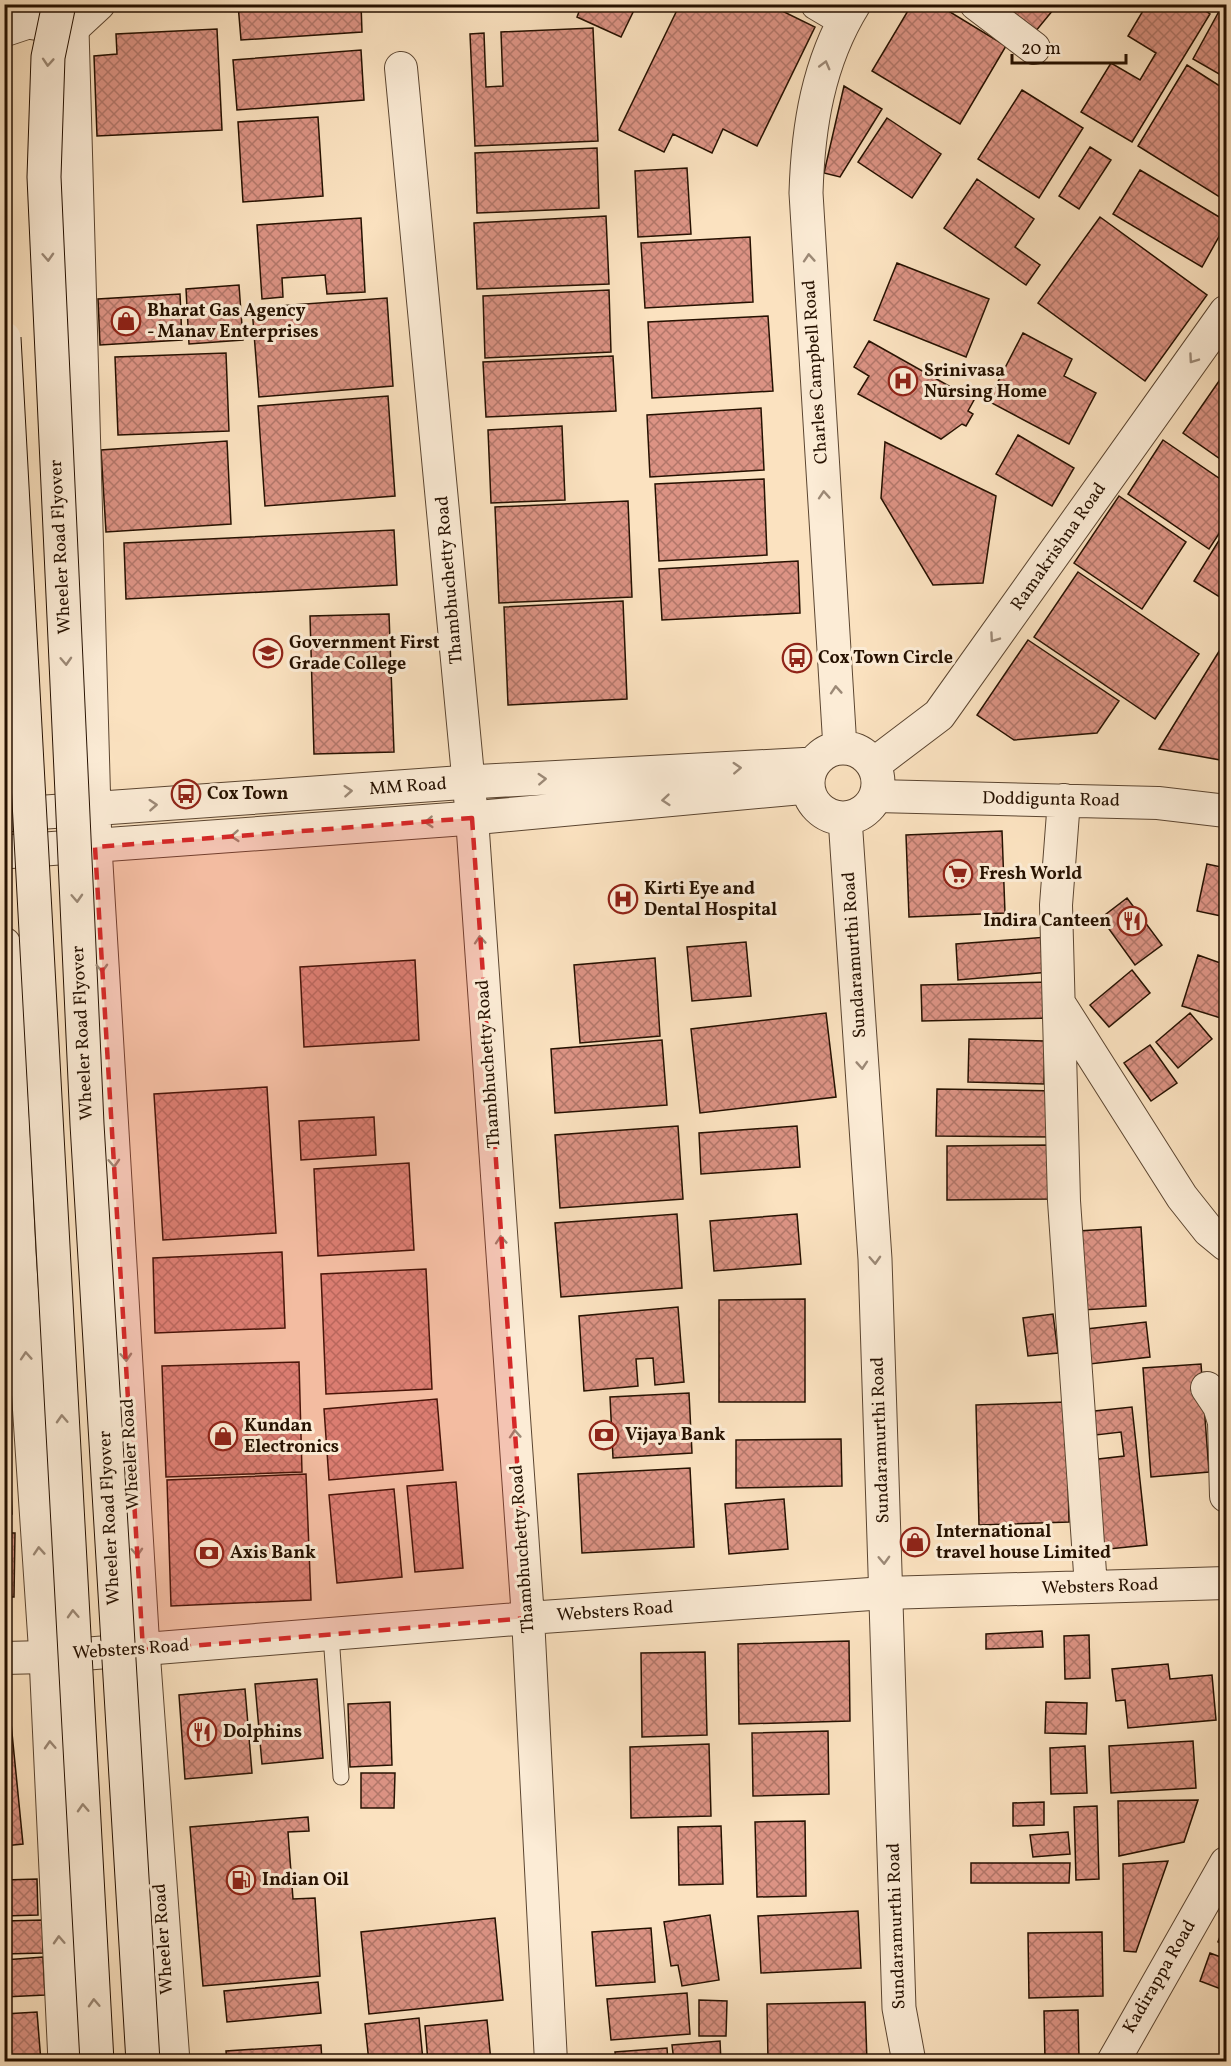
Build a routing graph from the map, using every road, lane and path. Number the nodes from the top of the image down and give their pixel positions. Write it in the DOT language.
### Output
graph roads {
  1 [pos="7,4"];
  2 [pos="99,4"];
  3 [pos="976,4"];
  4 [pos="838,10"];
  5 [pos="4,14"];
  6 [pos="66,17"];
  7 [pos="4,30"];
  8 [pos="1034,48"];
  9 [pos="401,68"];
  10 [pos="4,119"];
  11 [pos="4,134"];
  12 [pos="1227,312"];
  13 [pos="4,338"];
  14 [pos="820,766"];
  15 [pos="874,781"];
  16 [pos="469,782"];
  17 [pos="1064,800"];
  18 [pos="95,809"];
  19 [pos="1227,812"];
  20 [pos="4,815"];
  21 [pos="472,818"];
  22 [pos="845,818"];
  23 [pos="95,847"];
  24 [pos="4,852"];
  25 [pos="4,944"];
  26 [pos="1059,1003"];
  27 [pos="1227,1245"];
  28 [pos="1206,1388"];
  29 [pos="1227,1496"];
  30 [pos="1227,1583"];
  31 [pos="1091,1587"];
  32 [pos="885,1593"];
  33 [pos="528,1618"];
  34 [pos="331,1635"];
  35 [pos="143,1650"];
  36 [pos="46,1657"];
  37 [pos="4,1658"];
  38 [pos="341,1777"];
  39 [pos="1227,1863"];
  40 [pos="65,2061"];
  41 [pos="97,2061"];
  42 [pos="143,2061"];
  43 [pos="173,2061"];
  44 [pos="551,2061"];
  45 [pos="909,2061"];
  46 [pos="1113,2061"];
  1 -- 5 [label="street"];
  2 -- 6 [label="street"];
  3 -- 8 [label="street"];
  14 -- 4 [label="street, Charles Campbell Road, one-way"];
  6 -- 7 [label="street"];
  6 -- 18 [label="street, Wheeler Road"];
  6 -- 42 [label="street, Wheeler Road Flyover, one-way, bridge"];
  9 -- 16 [label="street, Thambhuchetty Road"];
  10 -- 11 [label="path"];
  12 -- 15 [label="street, Ramakrishna Road, one-way"];
  41 -- 13 [label="street, one-way, bridge"];
  14 -- 15 [label="street"];
  16 -- 14 [label="street, MM Road, one-way"];
  14 -- 21 [label="street, MM Road, one-way"];
  14 -- 22 [label="street"];
  15 -- 17 [label="street, Doddigunta Road"];
  15 -- 22 [label="street"];
  18 -- 16 [label="street, MM Road, one-way"];
  16 -- 21 [label="street, Thambhuchetty Road"];
  17 -- 19 [label="street, Doddigunta Road"];
  17 -- 26 [label="street"];
  18 -- 20 [label="street, MM Road"];
  18 -- 23 [label="street, Wheeler Road"];
  21 -- 23 [label="street, MM Road, one-way"];
  33 -- 21 [label="street, Thambhuchetty Road, one-way"];
  22 -- 32 [label="street, Sundaramurthi Road, one-way"];
  23 -- 24 [label="street, MM Road"];
  23 -- 35 [label="street, Wheeler Road, one-way"];
  36 -- 25 [label="street, one-way"];
  26 -- 27 [label="street"];
  26 -- 31 [label="street"];
  28 -- 29 [label="street"];
  30 -- 31 [label="street, Websters Road"];
  31 -- 32 [label="street, Websters Road"];
  32 -- 33 [label="street, Websters Road"];
  32 -- 45 [label="street, Sundaramurthi Road"];
  33 -- 34 [label="street, Websters Road"];
  33 -- 44 [label="street, Thambhuchetty Road"];
  34 -- 35 [label="street, Websters Road"];
  34 -- 38 [label="lane"];
  35 -- 36 [label="street, Websters Road"];
  35 -- 43 [label="street, Wheeler Road"];
  36 -- 37 [label="street, Websters Road"];
  40 -- 36 [label="street, one-way"];
  39 -- 46 [label="street, Kadirappa Road"];
}
